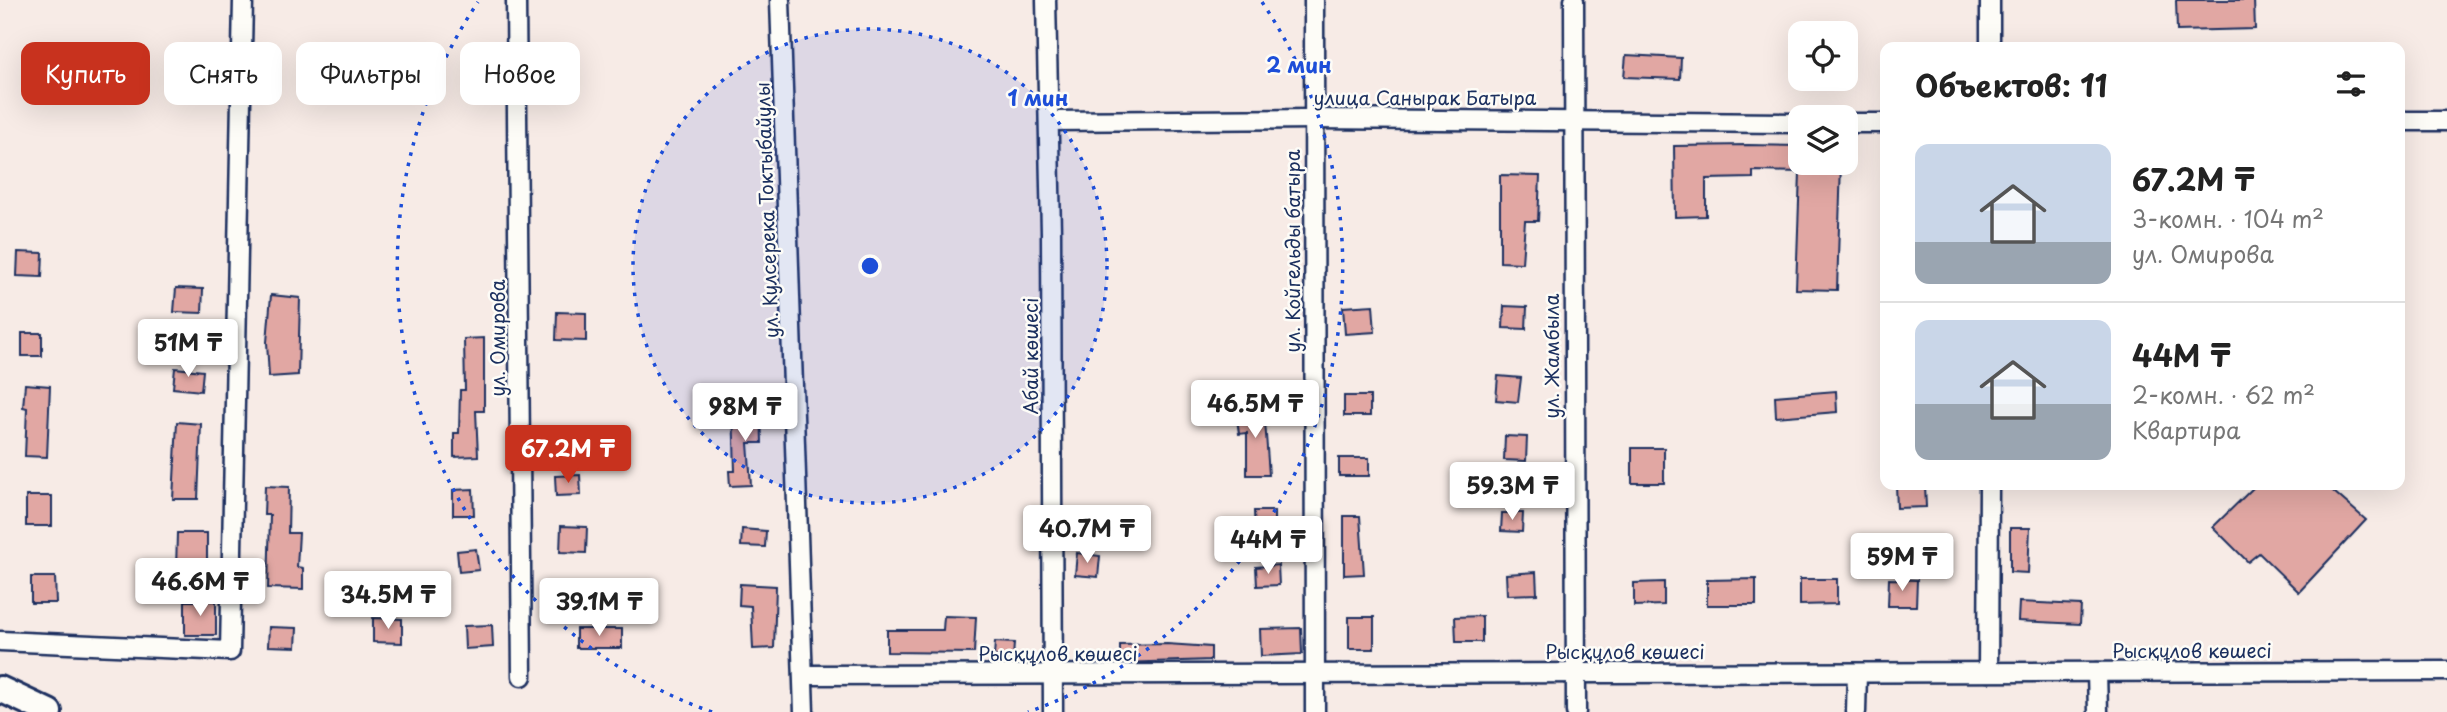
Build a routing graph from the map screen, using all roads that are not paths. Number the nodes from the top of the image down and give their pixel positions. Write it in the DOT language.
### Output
graph roads {
  1 [pos="243,0"];
  2 [pos="516,0"];
  3 [pos="780,0"];
  4 [pos="1046,0"];
  5 [pos="1314,0"];
  6 [pos="1574,0"];
  7 [pos="1990,0"];
  8 [pos="1990,42"];
  9 [pos="1313,119"];
  10 [pos="1574,120"];
  11 [pos="1049,121"];
  12 [pos="2405,121"];
  13 [pos="2447,121"];
  14 [pos="1788,123"];
  15 [pos="1858,123"];
  16 [pos="1880,123"];
  17 [pos="1989,490"];
  18 [pos="0,641"];
  19 [pos="2447,671"];
  20 [pos="1988,672"];
  21 [pos="2097,672"];
  22 [pos="1575,673"];
  23 [pos="1857,673"];
  24 [pos="1315,674"];
  25 [pos="804,675"];
  26 [pos="1053,675"];
  27 [pos="522,676"];
  28 [pos="0,689"];
  29 [pos="49,712"];
  30 [pos="804,712"];
  31 [pos="1053,712"];
  32 [pos="1315,712"];
  33 [pos="1576,712"];
  34 [pos="1856,712"];
  35 [pos="2098,712"];
  1 -- 18 [label="street"];
  2 -- 27 [label="street, ул. Омирова"];
  3 -- 25 [label="street, ул. Кулсерека Токтыбайулы"];
  4 -- 11 [label="street, Абай көшесі"];
  5 -- 9 [label="street, ул. Койгельды батыра"];
  6 -- 10 [label="street, ул. Жамбыла"];
  7 -- 8 [label="street"];
  9 -- 10 [label="street, улица Санырак Батыра"];
  9 -- 11 [label="street, улица Санырак Батыра"];
  9 -- 24 [label="street, ул. Койгельды батыра"];
  10 -- 14 [label="street, улица Санырак Батыра"];
  10 -- 22 [label="street, ул. Жамбыла"];
  11 -- 26 [label="street, Абай көшесі"];
  12 -- 13 [label="street"];
  15 -- 16 [label="street"];
  17 -- 20 [label="street"];
  19 -- 21 [label="street, Рысқұлов көшесі"];
  20 -- 21 [label="street, Рысқұлов көшесі"];
  20 -- 23 [label="street, Рысқұлов көшесі"];
  21 -- 35 [label="street"];
  22 -- 23 [label="street, Рысқұлов көшесі"];
  22 -- 24 [label="street, Рысқұлов көшесі"];
  22 -- 33 [label="street, ул. Жамбыла"];
  23 -- 34 [label="street"];
  24 -- 26 [label="street, Рысқұлов көшесі"];
  24 -- 32 [label="street, ул. Койгельды батыра"];
  25 -- 26 [label="street, Рысқұлов көшесі"];
  25 -- 30 [label="street, ул. Кулсерека Токтыбайулы"];
  26 -- 31 [label="street, Абай көшесі"];
  28 -- 29 [label="street"];
}
